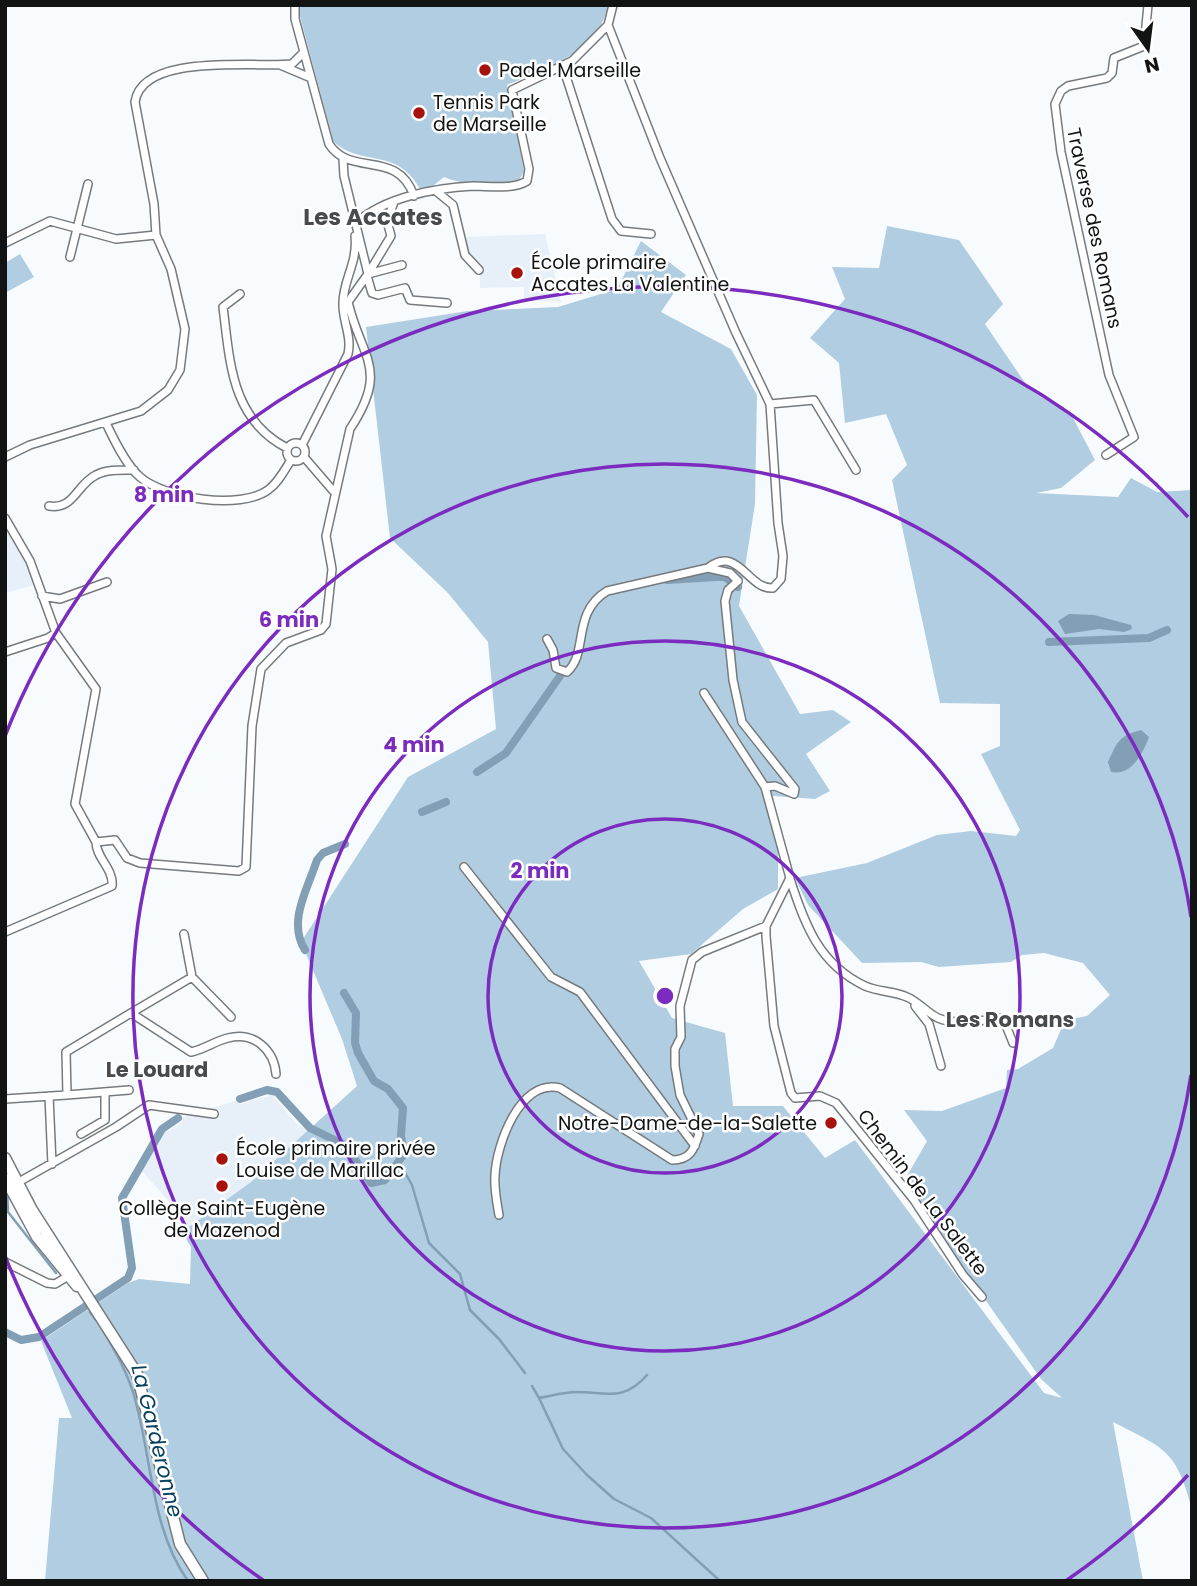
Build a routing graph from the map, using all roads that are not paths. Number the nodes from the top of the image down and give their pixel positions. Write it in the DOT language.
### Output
graph roads {
  1 [pos="295,5"];
  2 [pos="613,5"];
  3 [pos="1148,5"];
  4 [pos="608,25"];
  5 [pos="304,52"];
  6 [pos="279,65"];
  7 [pos="563,67"];
  8 [pos="311,78"];
  9 [pos="343,159"];
  10 [pos="88,184"];
  11 [pos="436,191"];
  12 [pos="414,196"];
  13 [pos="395,201"];
  14 [pos="371,212"];
  15 [pos="353,214"];
  16 [pos="356,226"];
  17 [pos="78,228"];
  18 [pos="651,234"];
  19 [pos="156,235"];
  20 [pos="5,243"];
  21 [pos="70,257"];
  22 [pos="402,265"];
  23 [pos="479,271"];
  24 [pos="367,275"];
  25 [pos="240,294"];
  26 [pos="447,303"];
  27 [pos="363,340"];
  28 [pos="351,344"];
  29 [pos="770,404"];
  30 [pos="106,423"];
  31 [pos="302,445"];
  32 [pos="287,448"];
  33 [pos="1106,454"];
  34 [pos="5,457"];
  35 [pos="304,457"];
  36 [pos="291,460"];
  37 [pos="134,470"];
  38 [pos="856,470"];
  39 [pos="335,493"];
  40 [pos="49,506"];
  41 [pos="5,518"];
  42 [pos="708,568"];
  43 [pos="107,582"];
  44 [pos="42,596"];
  45 [pos="55,633"];
  46 [pos="547,639"];
  47 [pos="5,652"];
  48 [pos="704,693"];
  49 [pos="765,787"];
  50 [pos="96,842"];
  51 [pos="464,867"];
  52 [pos="790,878"];
  53 [pos="766,926"];
  54 [pos="5,932"];
  55 [pos="184,934"];
  56 [pos="192,977"];
  57 [pos="905,996"];
  58 [pos="131,1013"];
  59 [pos="231,1017"];
  60 [pos="1013,1043"];
  61 [pos="941,1066"];
  62 [pos="276,1074"];
  63 [pos="128,1090"];
  64 [pos="105,1092"];
  65 [pos="67,1095"];
  66 [pos="49,1096"];
  67 [pos="5,1099"];
  68 [pos="214,1114"];
  69 [pos="81,1134"];
  70 [pos="695,1146"];
  71 [pos="5,1158"];
  72 [pos="52,1164"];
  73 [pos="11,1182"];
  74 [pos="499,1215"];
  75 [pos="5,1262"];
  76 [pos="71,1274"];
  77 [pos="982,1297"];
  78 [pos="203,1581"];
  1 -- 5 [label="street"];
  2 -- 4 [label="street"];
  3 -- 33 [label="street, Traverse des Romans"];
  4 -- 7 [label="street"];
  4 -- 29 [label="street"];
  5 -- 6 [label="street"];
  5 -- 8 [label="street"];
  6 -- 8 [label="street"];
  6 -- 19 [label="street"];
  7 -- 11 [label="street"];
  7 -- 18 [label="street"];
  8 -- 9 [label="street"];
  9 -- 12 [label="street"];
  9 -- 15 [label="street"];
  10 -- 17 [label="street"];
  11 -- 12 [label="street"];
  11 -- 23 [label="street"];
  12 -- 13 [label="street"];
  13 -- 14 [label="street"];
  13 -- 24 [label="street"];
  14 -- 15 [label="street"];
  14 -- 16 [label="street"];
  15 -- 16 [label="street"];
  16 -- 24 [label="street"];
  16 -- 28 [label="street"];
  17 -- 19 [label="street"];
  17 -- 20 [label="street"];
  17 -- 21 [label="street"];
  19 -- 30 [label="street"];
  22 -- 24 [label="street"];
  24 -- 26 [label="street"];
  24 -- 27 [label="street"];
  25 -- 32 [label="street"];
  27 -- 28 [label="street"];
  27 -- 39 [label="street"];
  28 -- 31 [label="street"];
  29 -- 38 [label="street"];
  29 -- 42 [label="street"];
  30 -- 34 [label="street"];
  30 -- 37 [label="street"];
  31 -- 32 [label="street"];
  31 -- 35 [label="street"];
  32 -- 36 [label="street"];
  35 -- 36 [label="street"];
  35 -- 39 [label="street"];
  36 -- 37 [label="street"];
  37 -- 40 [label="street"];
  39 -- 50 [label="street"];
  41 -- 44 [label="street"];
  42 -- 46 [label="street"];
  42 -- 49 [label="street"];
  43 -- 44 [label="street"];
  44 -- 45 [label="street"];
  45 -- 47 [label="street"];
  45 -- 50 [label="street"];
  48 -- 49 [label="street"];
  49 -- 52 [label="street"];
  50 -- 54 [label="street"];
  51 -- 70 [label="street"];
  52 -- 53 [label="street"];
  52 -- 57 [label="street"];
  53 -- 70 [label="street"];
  53 -- 77 [label="street, Chemin de La Salette"];
  55 -- 56 [label="street"];
  56 -- 58 [label="street"];
  56 -- 59 [label="street"];
  57 -- 60 [label="street"];
  57 -- 61 [label="street"];
  58 -- 62 [label="street"];
  58 -- 65 [label="street"];
  63 -- 64 [label="street"];
  64 -- 65 [label="street"];
  64 -- 69 [label="street"];
  65 -- 66 [label="street"];
  66 -- 67 [label="street"];
  66 -- 72 [label="street"];
  68 -- 72 [label="street"];
  70 -- 74 [label="street"];
  71 -- 73 [label="main road"];
  72 -- 73 [label="street"];
  73 -- 76 [label="main road"];
  75 -- 76 [label="street"];
  76 -- 78 [label="main road"];
}
